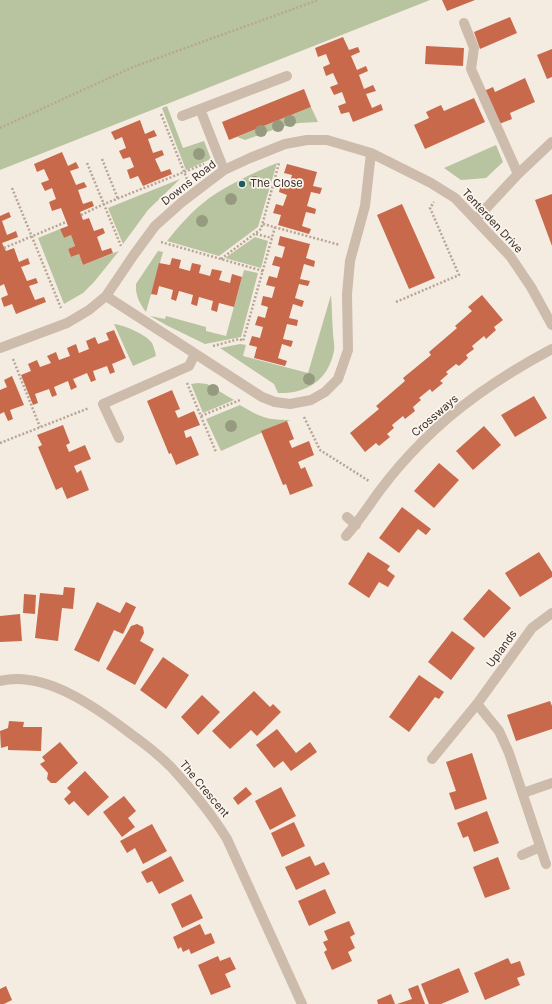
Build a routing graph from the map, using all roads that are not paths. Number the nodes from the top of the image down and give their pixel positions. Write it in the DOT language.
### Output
graph roads {
  1 [pos="464,23"];
  2 [pos="287,76"];
  3 [pos="200,109"];
  4 [pos="182,116"];
  5 [pos="552,142"];
  6 [pos="370,153"];
  7 [pos="224,170"];
  8 [pos="518,174"];
  9 [pos="431,183"];
  10 [pos="476,218"];
  11 [pos="106,296"];
  12 [pos="552,325"];
  13 [pos="4,347"];
  14 [pos="552,349"];
  15 [pos="193,352"];
  16 [pos="119,438"];
  17 [pos="347,517"];
  18 [pos="356,525"];
  19 [pos="346,536"];
  20 [pos="552,613"];
  21 [pos="0,681"];
  22 [pos="477,704"];
  23 [pos="432,759"];
  24 [pos="552,783"];
  25 [pos="523,793"];
  26 [pos="540,847"];
  27 [pos="522,855"];
  28 [pos="546,864"];
  29 [pos="302,1004"];
  1 -- 8 [label="street"];
  2 -- 3 [label="street"];
  3 -- 4 [label="street"];
  3 -- 7 [label="street"];
  5 -- 8 [label="street"];
  6 -- 7 [label="street, Downs Road"];
  6 -- 9 [label="street, Downs Road"];
  6 -- 15 [label="street"];
  7 -- 11 [label="street, Downs Road"];
  8 -- 10 [label="street"];
  9 -- 10 [label="street, Tenterden Drive"];
  10 -- 12 [label="street, Tenterden Drive"];
  11 -- 13 [label="street, Downs Road"];
  11 -- 15 [label="street"];
  14 -- 18 [label="street, Crossways"];
  15 -- 16 [label="street"];
  17 -- 18 [label="street"];
  18 -- 19 [label="street, Crossways"];
  20 -- 22 [label="street, Uplands"];
  21 -- 29 [label="street, The Crescent"];
  22 -- 23 [label="street, Uplands"];
  22 -- 25 [label="street"];
  24 -- 25 [label="street"];
  25 -- 26 [label="street"];
  26 -- 27 [label="street"];
  26 -- 28 [label="street"];
}
